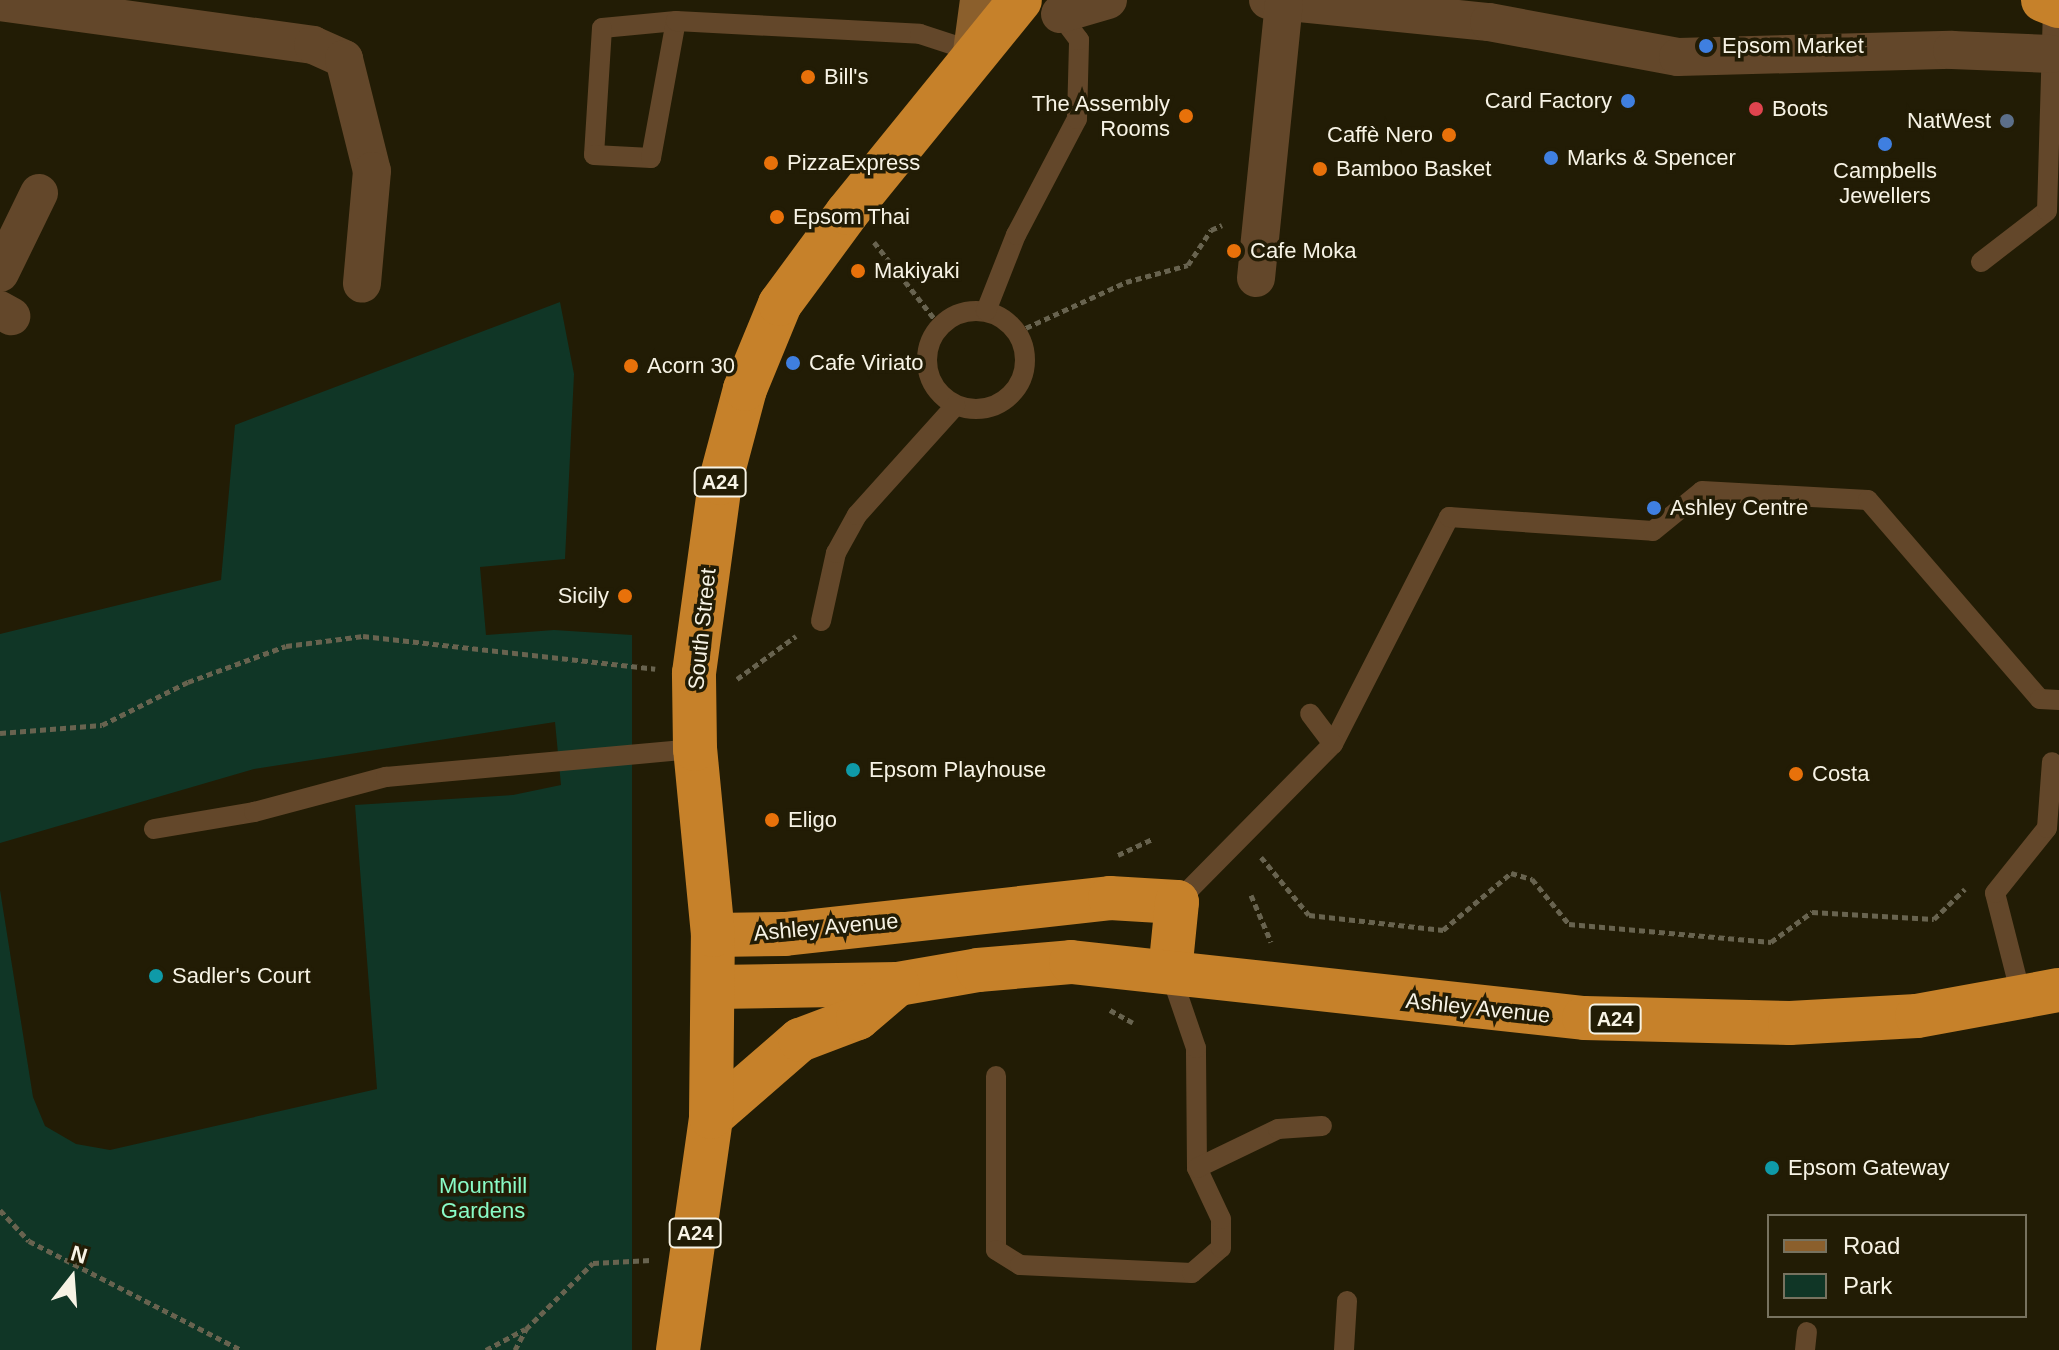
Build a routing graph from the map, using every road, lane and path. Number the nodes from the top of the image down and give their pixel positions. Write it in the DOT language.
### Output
graph roads {
  1 [pos="982,0"];
  2 [pos="1108,0"];
  3 [pos="1276,1"];
  4 [pos="0,2"];
  5 [pos="2052,3"];
  6 [pos="1043,5"];
  7 [pos="676,21"];
  8 [pos="975,52"];
  9 [pos="2051,54"];
  10 [pos="39,193"];
  11 [pos="1263,209"];
  12 [pos="847,213"];
  13 [pos="1981,262"];
  14 [pos="0,273"];
  15 [pos="1256,278"];
  16 [pos="362,284"];
  17 [pos="986,311"];
  18 [pos="940,326"];
  19 [pos="1017,332"];
  20 [pos="955,406"];
  21 [pos="821,621"];
  22 [pos="694,673"];
  23 [pos="2059,700"];
  24 [pos="1310,714"];
  25 [pos="0,733"];
  26 [pos="1333,744"];
  27 [pos="695,749"];
  28 [pos="2052,762"];
  29 [pos="154,829"];
  30 [pos="1243,835"];
  31 [pos="1975,879"];
  32 [pos="1251,895"];
  33 [pos="1177,902"];
  34 [pos="713,935"];
  35 [pos="1273,947"];
  36 [pos="1170,972"];
  37 [pos="898,984"];
  38 [pos="714,987"];
  39 [pos="2040,992"];
  40 [pos="996,1076"];
  41 [pos="711,1117"];
  42 [pos="1322,1126"];
  43 [pos="1197,1168"];
  44 [pos="0,1210"];
  45 [pos="691,1257"];
  46 [pos="1347,1301"];
  47 [pos="526,1329"];
  48 [pos="241,1350"];
  49 [pos="486,1350"];
  50 [pos="515,1350"];
  51 [pos="678,1350"];
  52 [pos="1344,1350"];
  1 -- 8 [label="main road"];
  2 -- 6 [label="street"];
  3 -- 9 [label="street"];
  3 -- 11 [label="street"];
  4 -- 16 [label="street"];
  5 -- 9 [label="lane"];
  6 -- 8 [label="highway, South Street / A24"];
  6 -- 17 [label="lane"];
  7 -- 7 [label="lane"];
  7 -- 8 [label="lane"];
  8 -- 12 [label="highway, South Street / A24"];
  9 -- 13 [label="lane"];
  10 -- 14 [label="street"];
  11 -- 15 [label="street"];
  11 -- 19 [label="path"];
  12 -- 18 [label="path"];
  12 -- 22 [label="highway, South Street / A24"];
  17 -- 18 [label="lane"];
  17 -- 19 [label="lane"];
  18 -- 20 [label="lane"];
  19 -- 20 [label="lane"];
  20 -- 21 [label="lane"];
  21 -- 22 [label="path"];
  22 -- 25 [label="path"];
  22 -- 27 [label="highway, South Street / A24"];
  23 -- 26 [label="lane"];
  24 -- 26 [label="lane"];
  26 -- 30 [label="lane"];
  27 -- 29 [label="lane"];
  27 -- 34 [label="highway, South Street / A24"];
  28 -- 39 [label="lane"];
  30 -- 31 [label="path"];
  30 -- 33 [label="lane"];
  32 -- 35 [label="path"];
  33 -- 34 [label="highway, Ashley Avenue"];
  33 -- 36 [label="highway"];
  34 -- 38 [label="highway, South Street / A24"];
  36 -- 37 [label="highway, Ashley Avenue / A24"];
  36 -- 39 [label="highway, Ashley Avenue / A24"];
  36 -- 43 [label="lane"];
  37 -- 38 [label="highway, Ashley Avenue / A24"];
  37 -- 41 [label="highway"];
  38 -- 41 [label="highway, South Street / A24"];
  40 -- 43 [label="lane"];
  41 -- 45 [label="highway, South Street / A24"];
  42 -- 43 [label="lane"];
  44 -- 48 [label="path"];
  45 -- 47 [label="path"];
  45 -- 51 [label="highway, South Street / A24"];
  46 -- 52 [label="lane"];
  47 -- 49 [label="path"];
  47 -- 50 [label="path"];
}
